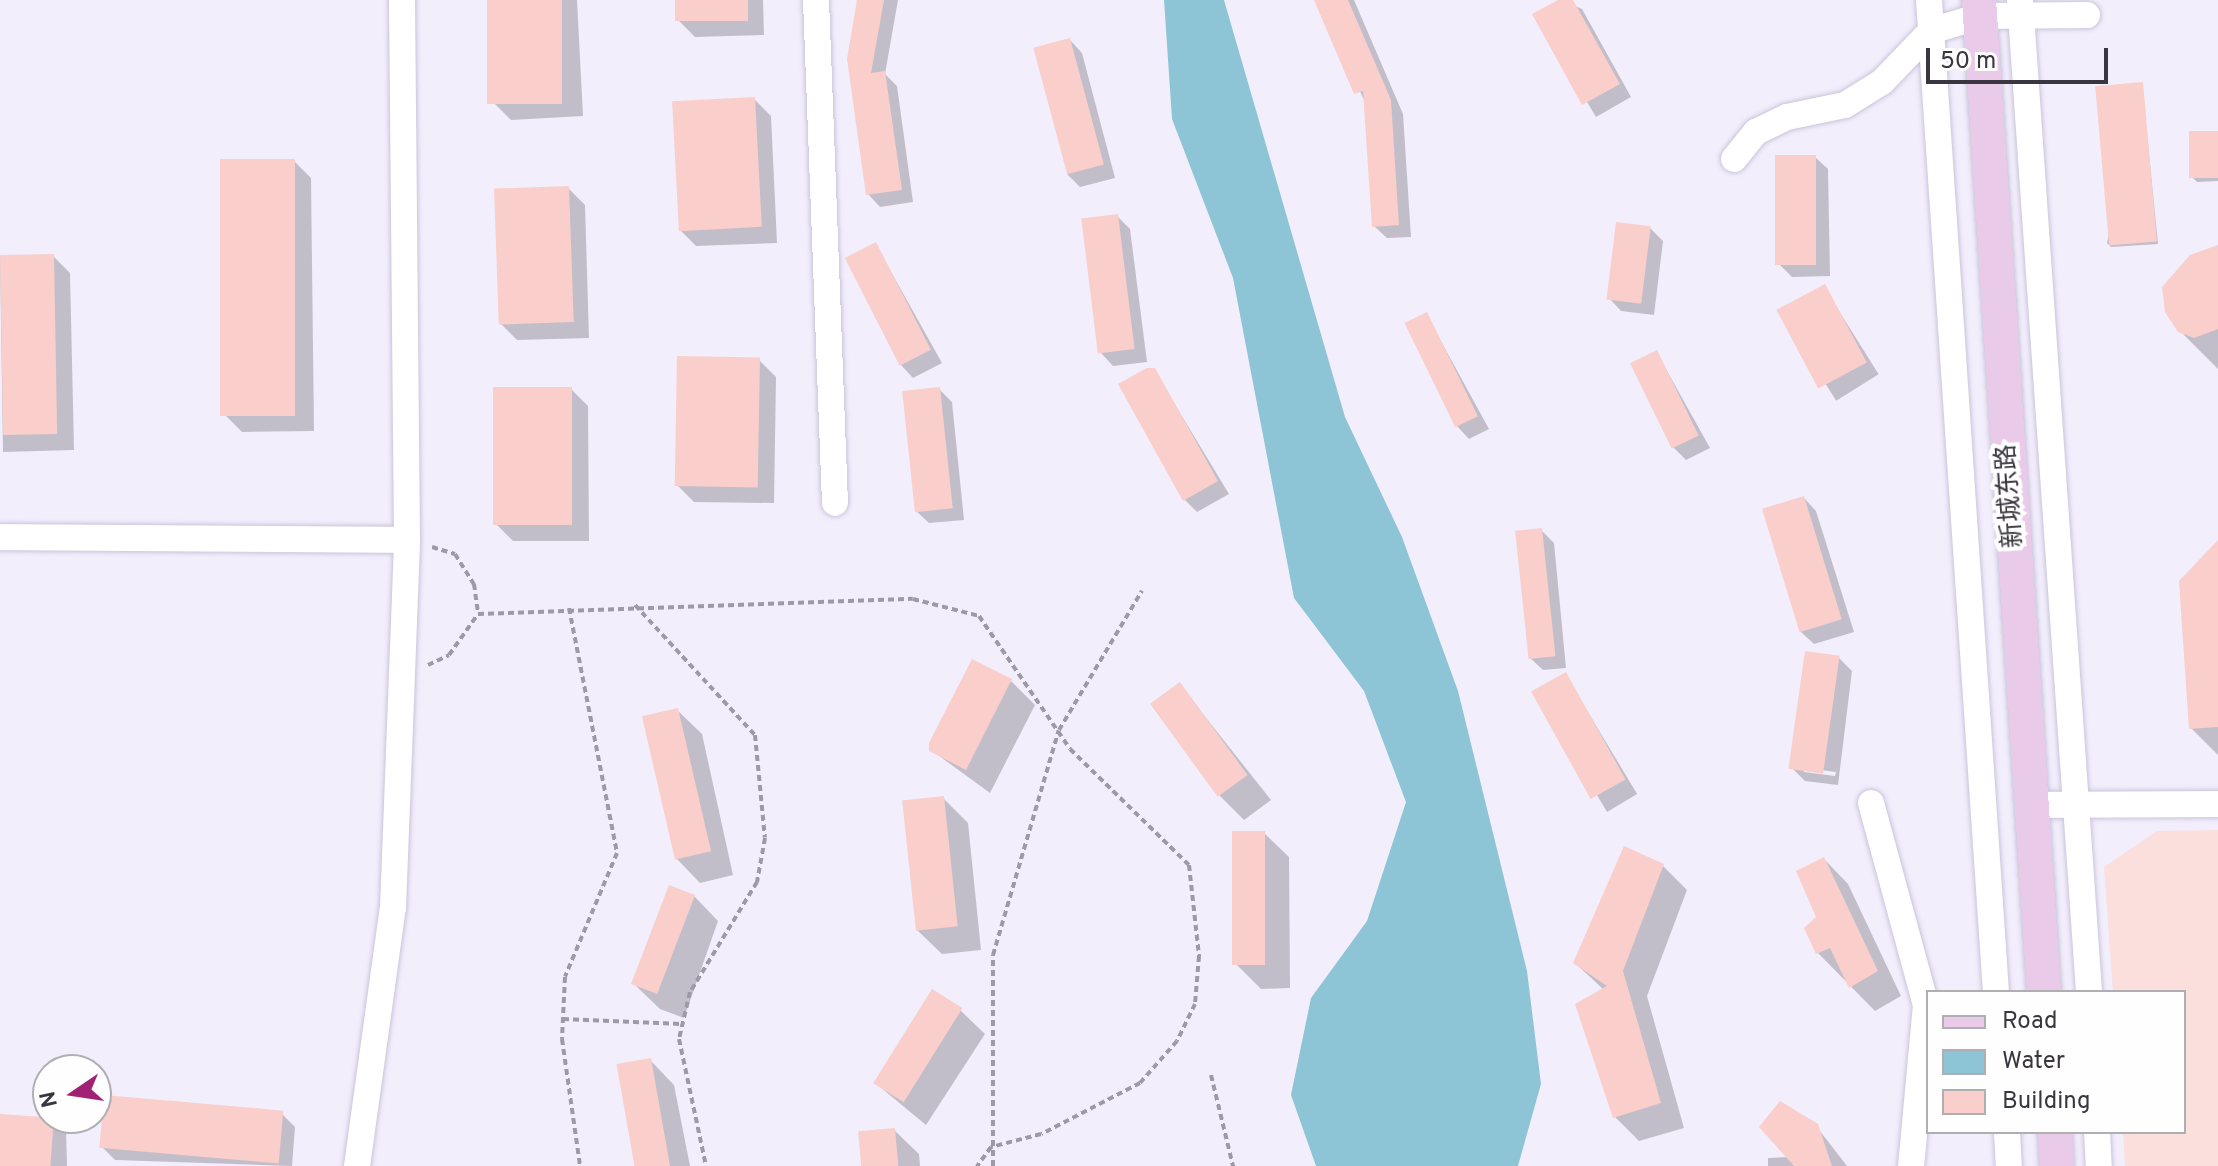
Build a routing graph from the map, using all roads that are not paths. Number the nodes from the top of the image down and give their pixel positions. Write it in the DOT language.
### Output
graph roads {
  1 [pos="402,0"];
  2 [pos="816,0"];
  3 [pos="1929,0"];
  4 [pos="2021,7"];
  5 [pos="1980,8"];
  6 [pos="2087,15"];
  7 [pos="1931,31"];
  8 [pos="1734,159"];
  9 [pos="835,503"];
  10 [pos="0,537"];
  11 [pos="407,540"];
  12 [pos="1871,803"];
  13 [pos="2218,804"];
  14 [pos="2030,805"];
  15 [pos="2074,805"];
  16 [pos="1996,990"];
  17 [pos="2044,990"];
  18 [pos="2089,990"];
  19 [pos="2007,1134"];
  20 [pos="2055,1134"];
  21 [pos="2097,1134"];
  22 [pos="357,1166"];
  23 [pos="1911,1166"];
  24 [pos="2009,1166"];
  25 [pos="2057,1166"];
  26 [pos="2099,1166"];
  1 -- 11 [label="street"];
  2 -- 9 [label="street"];
  3 -- 7 [label="street"];
  4 -- 5 [label="street"];
  4 -- 6 [label="street"];
  4 -- 15 [label="street"];
  5 -- 7 [label="street"];
  5 -- 14 [label="main road, 新城东路"];
  7 -- 8 [label="street"];
  7 -- 16 [label="street"];
  10 -- 11 [label="street"];
  11 -- 22 [label="street"];
  12 -- 23 [label="street"];
  13 -- 15 [label="street"];
  14 -- 15 [label="street"];
  14 -- 17 [label="main road, 新城东路"];
  15 -- 18 [label="street"];
  19 -- 24 [label="street"];
  20 -- 25 [label="main road"];
  21 -- 26 [label="street"];
}
